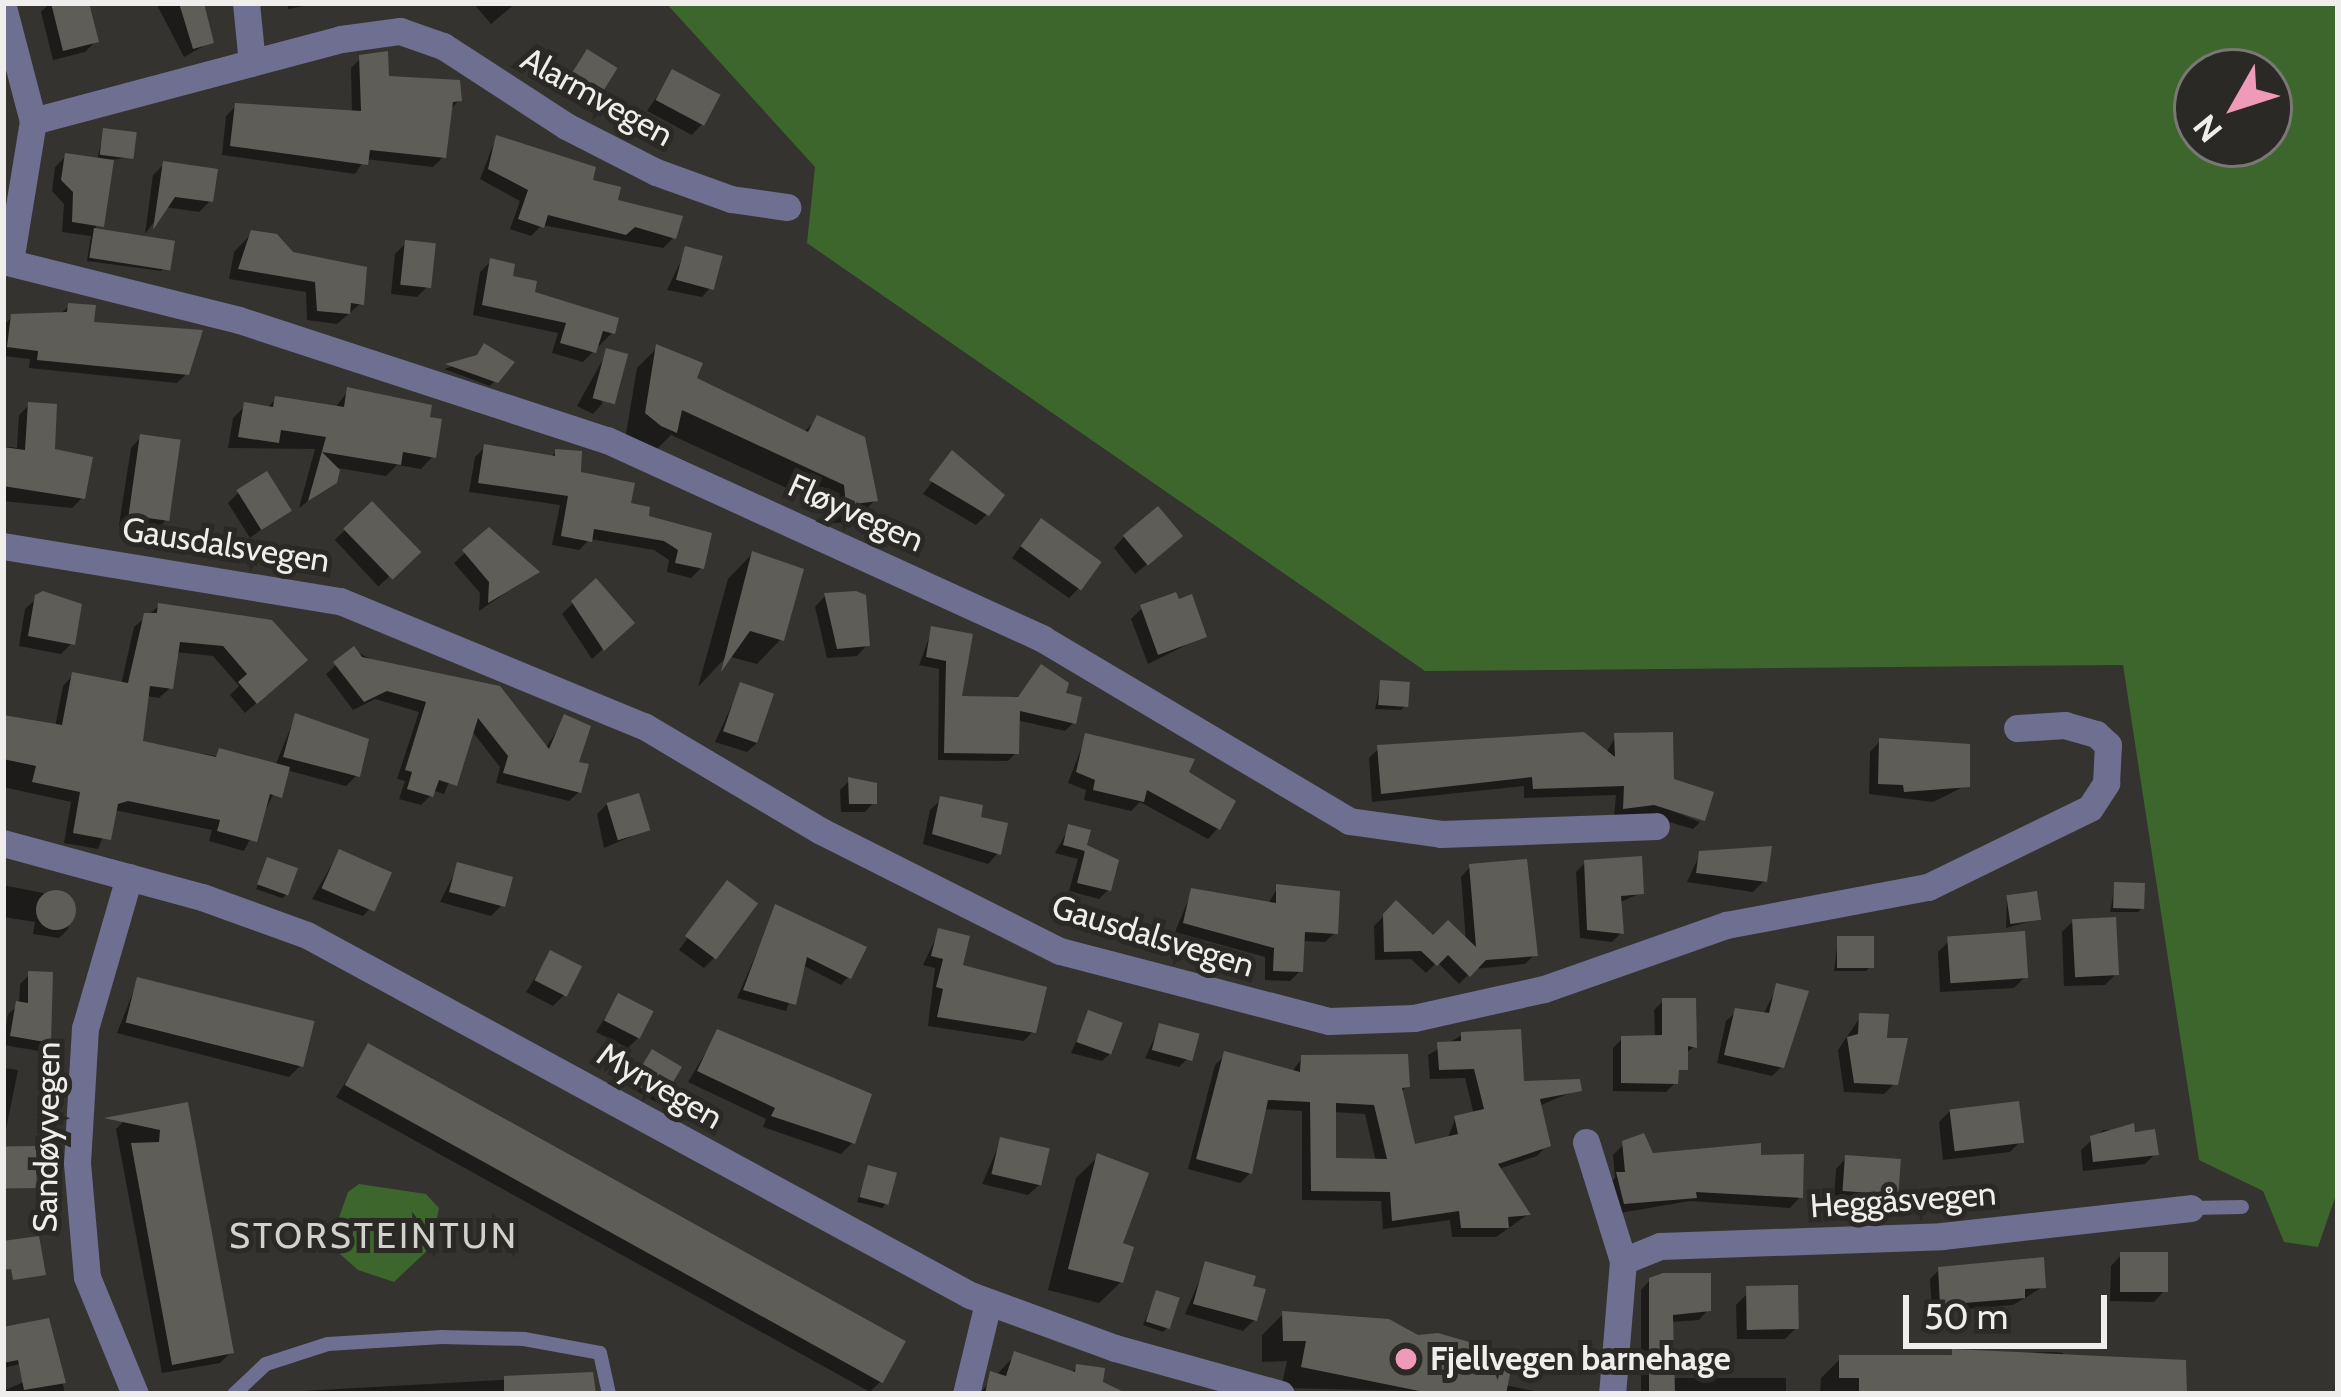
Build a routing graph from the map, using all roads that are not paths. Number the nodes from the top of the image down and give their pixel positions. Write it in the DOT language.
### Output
graph roads {
  1 [pos="246,3"];
  2 [pos="3,7"];
  3 [pos="252,63"];
  4 [pos="33,122"];
  5 [pos="787,207"];
  6 [pos="7,261"];
  7 [pos="3,546"];
  8 [pos="2018,728"];
  9 [pos="1656,826"];
  10 [pos="3,843"];
  11 [pos="129,877"];
  12 [pos="1586,1142"];
  13 [pos="2242,1207"];
  14 [pos="2190,1208"];
  15 [pos="1624,1261"];
  16 [pos="988,1304"];
  17 [pos="135,1394"];
  18 [pos="234,1394"];
  19 [pos="609,1394"];
  20 [pos="966,1394"];
  21 [pos="1281,1394"];
  22 [pos="1612,1394"];
  1 -- 3 [label="street"];
  2 -- 4 [label="street"];
  3 -- 4 [label="street, Alarmvegen"];
  3 -- 5 [label="street, Alarmvegen"];
  4 -- 6 [label="street"];
  6 -- 9 [label="street, Fløyvegen"];
  7 -- 8 [label="street, Gausdalsvegen"];
  10 -- 11 [label="street, Myrvegen"];
  11 -- 16 [label="street, Myrvegen"];
  11 -- 17 [label="street, Sandøyvegen"];
  12 -- 15 [label="street"];
  13 -- 14 [label="lane"];
  14 -- 15 [label="street, Heggåsvegen"];
  15 -- 22 [label="street"];
  16 -- 20 [label="street"];
  16 -- 21 [label="street, Myrvegen"];
  18 -- 19 [label="lane"];
}
